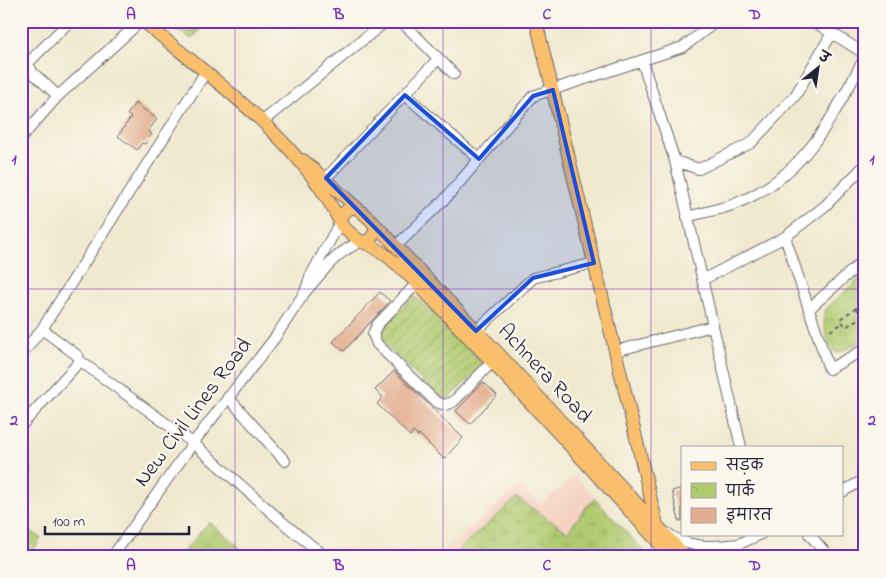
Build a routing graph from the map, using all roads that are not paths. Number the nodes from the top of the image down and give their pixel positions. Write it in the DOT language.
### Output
graph roads {
  1 [pos="70,21"];
  2 [pos="142,21"];
  3 [pos="386,21"];
  4 [pos="401,21"];
  5 [pos="536,21"];
  6 [pos="718,21"];
  7 [pos="813,21"];
  8 [pos="832,33"];
  9 [pos="865,56"];
  10 [pos="438,59"];
  11 [pos="642,61"];
  12 [pos="205,73"];
  13 [pos="454,74"];
  14 [pos="553,90"];
  15 [pos="405,95"];
  16 [pos="58,96"];
  17 [pos="263,121"];
  18 [pos="21,138"];
  19 [pos="289,149"];
  20 [pos="479,159"];
  21 [pos="675,161"];
  22 [pos="865,165"];
  23 [pos="326,178"];
  24 [pos="357,208"];
  25 [pos="687,217"];
  26 [pos="371,220"];
  27 [pos="340,222"];
  28 [pos="785,237"];
  29 [pos="361,242"];
  30 [pos="396,246"];
  31 [pos="865,259"];
  32 [pos="594,263"];
  33 [pos="420,280"];
  34 [pos="702,280"];
  35 [pos="305,292"];
  36 [pos="809,310"];
  37 [pos="713,326"];
  38 [pos="42,329"];
  39 [pos="476,331"];
  40 [pos="865,349"];
  41 [pos="614,351"];
  42 [pos="21,355"];
  43 [pos="496,358"];
  44 [pos="80,361"];
  45 [pos="228,397"];
  46 [pos="21,426"];
  47 [pos="193,443"];
  48 [pos="741,446"];
  49 [pos="285,461"];
  50 [pos="865,479"];
  51 [pos="844,491"];
  52 [pos="656,525"];
  53 [pos="757,536"];
  54 [pos="811,536"];
  55 [pos="739,544"];
  56 [pos="112,557"];
  57 [pos="326,557"];
  58 [pos="672,557"];
  59 [pos="686,557"];
  60 [pos="710,557"];
  61 [pos="829,557"];
  1 -- 16 [label="street"];
  2 -- 12 [label="main road"];
  2 -- 16 [label="street"];
  3 -- 17 [label="street"];
  4 -- 10 [label="street"];
  5 -- 14 [label="main road"];
  6 -- 11 [label="street"];
  7 -- 8 [label="street"];
  8 -- 9 [label="street"];
  8 -- 21 [label="street"];
  9 -- 25 [label="street"];
  10 -- 13 [label="street"];
  10 -- 15 [label="street"];
  11 -- 14 [label="street"];
  11 -- 21 [label="street"];
  12 -- 17 [label="main road"];
  12 -- 38 [label="street"];
  14 -- 20 [label="street"];
  14 -- 32 [label="main road"];
  15 -- 20 [label="street"];
  15 -- 23 [label="street"];
  16 -- 18 [label="street"];
  17 -- 19 [label="main road"];
  19 -- 23 [label="main road"];
  19 -- 27 [label="main road"];
  20 -- 30 [label="street"];
  21 -- 25 [label="street"];
  22 -- 28 [label="street"];
  23 -- 24 [label="main road"];
  24 -- 26 [label="main road"];
  24 -- 27 [label="main road"];
  25 -- 34 [label="street"];
  26 -- 29 [label="main road"];
  26 -- 30 [label="main road, Achnera Road"];
  27 -- 29 [label="main road"];
  27 -- 35 [label="street"];
  28 -- 34 [label="street"];
  28 -- 36 [label="street"];
  29 -- 33 [label="main road, Achnera Road"];
  29 -- 35 [label="street"];
  30 -- 33 [label="main road, Achnera Road"];
  31 -- 36 [label="street"];
  32 -- 39 [label="street"];
  32 -- 41 [label="main road"];
  33 -- 39 [label="main road, Achnera Road"];
  33 -- 43 [label="main road, Achnera Road"];
  33 -- 43 [label="street"];
  34 -- 37 [label="street"];
  35 -- 45 [label="street, New Civil Lines Road"];
  36 -- 40 [label="street"];
  37 -- 41 [label="street"];
  37 -- 48 [label="street"];
  38 -- 42 [label="street"];
  38 -- 44 [label="street"];
  39 -- 43 [label="main road, Achnera Road"];
  41 -- 52 [label="main road"];
  43 -- 52 [label="main road, Achnera Road"];
  43 -- 58 [label="main road, Achnera Road"];
  44 -- 46 [label="street"];
  44 -- 47 [label="street"];
  45 -- 47 [label="street, New Civil Lines Road"];
  45 -- 49 [label="street"];
  47 -- 56 [label="street, New Civil Lines Road"];
  47 -- 57 [label="street"];
  50 -- 51 [label="street"];
  52 -- 55 [label="street"];
  52 -- 59 [label="main road, Achnera Road"];
  53 -- 55 [label="street"];
  54 -- 61 [label="street"];
  55 -- 60 [label="street"];
}
